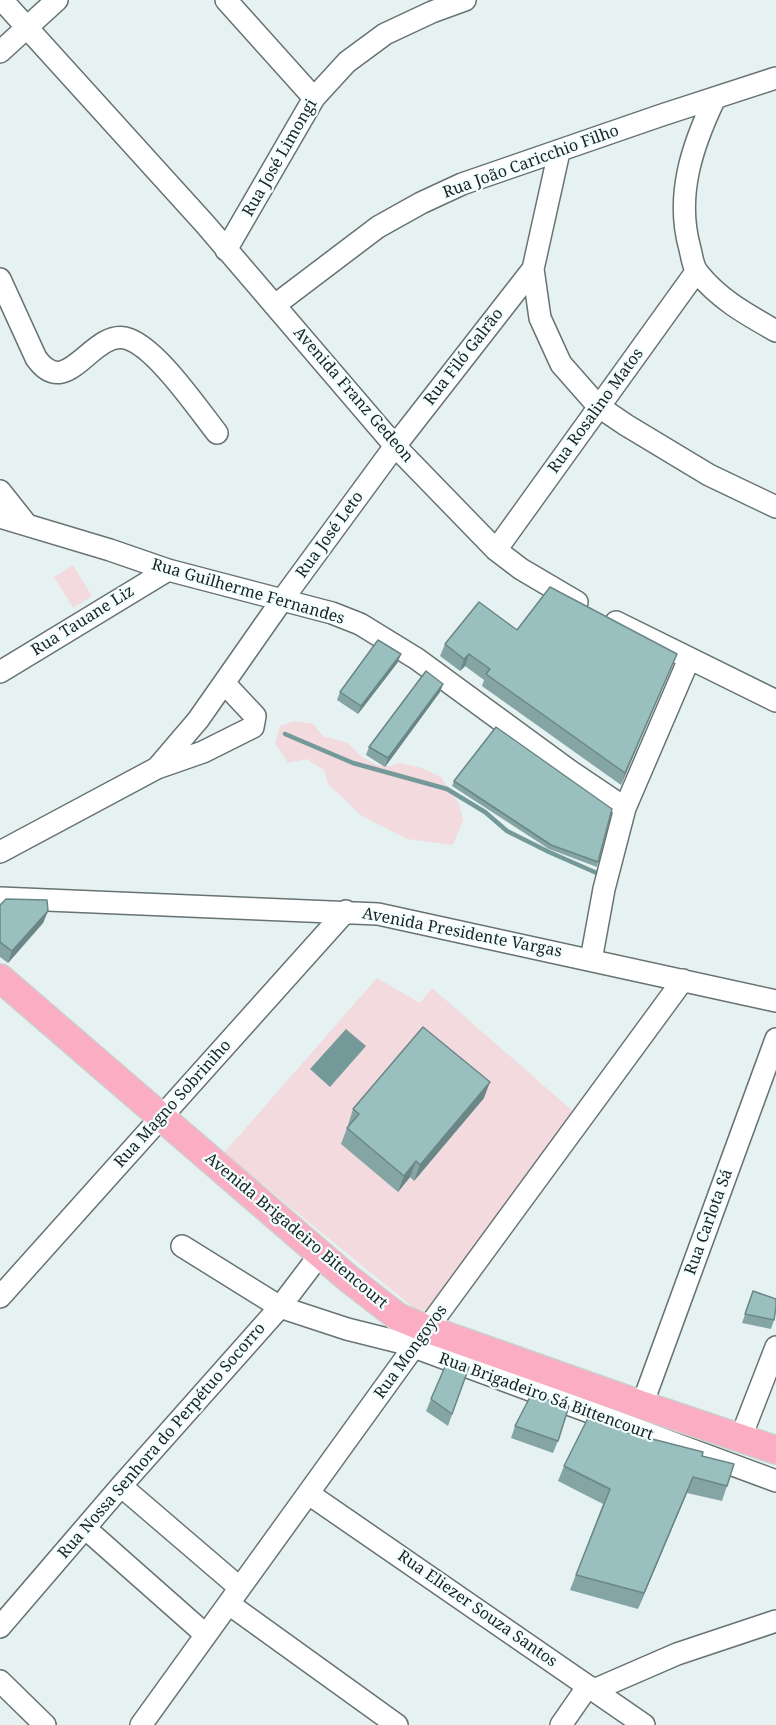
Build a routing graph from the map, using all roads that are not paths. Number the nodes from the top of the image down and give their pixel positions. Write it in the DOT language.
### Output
graph roads {
  1 [pos="2,0"];
  2 [pos="57,0"];
  3 [pos="226,0"];
  4 [pos="465,0"];
  5 [pos="427,6"];
  6 [pos="26,28"];
  7 [pos="0,52"];
  8 [pos="776,78"];
  9 [pos="314,98"];
  10 [pos="715,98"];
  11 [pos="559,152"];
  12 [pos="226,250"];
  13 [pos="533,269"];
  14 [pos="696,272"];
  15 [pos="0,279"];
  16 [pos="275,305"];
  17 [pos="776,331"];
  18 [pos="598,406"];
  19 [pos="217,433"];
  20 [pos="395,446"];
  21 [pos="0,491"];
  22 [pos="776,507"];
  23 [pos="0,518"];
  24 [pos="27,525"];
  25 [pos="496,550"];
  26 [pos="168,570"];
  27 [pos="282,600"];
  28 [pos="689,659"];
  29 [pos="0,672"];
  30 [pos="224,683"];
  31 [pos="776,701"];
  32 [pos="157,768"];
  33 [pos="625,808"];
  34 [pos="0,852"];
  35 [pos="1,900"];
  36 [pos="346,911"];
  37 [pos="591,960"];
  38 [pos="0,978"];
  39 [pos="683,980"];
  40 [pos="776,1001"];
  41 [pos="776,1039"];
  42 [pos="163,1117"];
  43 [pos="182,1246"];
  44 [pos="321,1253"];
  45 [pos="4,1284"];
  46 [pos="280,1307"];
  47 [pos="420,1338"];
  48 [pos="776,1347"];
  49 [pos="769,1386"];
  50 [pos="642,1405"];
  51 [pos="741,1437"];
  52 [pos="776,1450"];
  53 [pos="776,1481"];
  54 [pos="121,1486"];
  55 [pos="309,1494"];
  56 [pos="85,1528"];
  57 [pos="235,1596"];
  58 [pos="776,1621"];
  59 [pos="0,1627"];
  60 [pos="206,1635"];
  61 [pos="0,1681"];
  62 [pos="591,1688"];
  63 [pos="45,1725"];
  64 [pos="141,1725"];
  65 [pos="397,1725"];
  66 [pos="561,1725"];
  67 [pos="644,1725"];
  1 -- 6 [label="street, Avenida Franz Gedeon"];
  2 -- 6 [label="street"];
  3 -- 9 [label="street"];
  4 -- 5 [label="street, Rua José Limongi"];
  5 -- 9 [label="street, Rua José Limongi"];
  6 -- 7 [label="street"];
  6 -- 12 [label="street, Avenida Franz Gedeon"];
  8 -- 10 [label="street, Rua João Caricchio Filho"];
  9 -- 12 [label="street, Rua José Limongi"];
  10 -- 11 [label="street, Rua João Caricchio Filho"];
  10 -- 14 [label="street"];
  11 -- 13 [label="street"];
  11 -- 16 [label="street, Rua João Caricchio Filho"];
  12 -- 16 [label="street, Avenida Franz Gedeon"];
  13 -- 18 [label="street"];
  13 -- 20 [label="street, Rua Filó Galrão"];
  14 -- 17 [label="street"];
  14 -- 18 [label="street, Rua Rosalino Matos"];
  15 -- 19 [label="street"];
  16 -- 20 [label="street, Avenida Franz Gedeon"];
  18 -- 22 [label="street"];
  18 -- 25 [label="street, Rua Rosalino Matos"];
  20 -- 25 [label="street, Avenida Franz Gedeon"];
  20 -- 27 [label="street, Rua José Leto"];
  21 -- 24 [label="street"];
  23 -- 24 [label="street, Rua Guilherme Fernandes"];
  24 -- 26 [label="street, Rua Guilherme Fernandes"];
  25 -- 28 [label="street, Avenida Franz Gedeon"];
  26 -- 27 [label="street, Rua Guilherme Fernandes"];
  26 -- 29 [label="street, Rua Tauane Liz"];
  27 -- 30 [label="street, Rua José Leto"];
  27 -- 33 [label="street, Rua Guilherme Fernandes"];
  28 -- 31 [label="street, Avenida Franz Gedeon"];
  28 -- 33 [label="street"];
  30 -- 32 [label="street, Rua José Leto"];
  30 -- 32 [label="street, Rua José Leto"];
  32 -- 34 [label="street, Rua José Leto"];
  33 -- 37 [label="street"];
  35 -- 36 [label="street, Avenida Presidente Vargas"];
  36 -- 37 [label="street, Avenida Presidente Vargas"];
  36 -- 42 [label="street, Rua Magno Sobriniho"];
  37 -- 39 [label="street, Avenida Presidente Vargas"];
  38 -- 42 [label="main road, Avenida Brigadeiro Bitencourt"];
  39 -- 40 [label="street, Avenida Presidente Vargas"];
  39 -- 47 [label="street, Rua Mongoyos"];
  41 -- 50 [label="street, Rua Carlota Sá"];
  42 -- 44 [label="main road, Avenida Brigadeiro Bitencourt"];
  42 -- 45 [label="street, Rua Magno Sobriniho"];
  43 -- 46 [label="street, Rua Brigadeiro Sá Bittencourt"];
  44 -- 46 [label="street, Rua Nossa Senhora do Perpétuo Socorro"];
  44 -- 47 [label="main road, Avenida Brigadeiro Bitencourt"];
  46 -- 47 [label="street, Rua Brigadeiro Sá Bittencourt"];
  46 -- 54 [label="street, Rua Nossa Senhora do Perpétuo Socorro"];
  47 -- 50 [label="main road, Avenida Brigadeiro Bitencourt"];
  47 -- 53 [label="street, Rua Brigadeiro Sá Bittencourt"];
  47 -- 55 [label="street, Rua Mongoyos"];
  48 -- 49 [label="street"];
  49 -- 51 [label="street"];
  50 -- 51 [label="main road, Avenida Brigadeiro Bitencourt"];
  51 -- 52 [label="main road, Avenida Brigadeiro Bitencourt"];
  54 -- 56 [label="street, Rua Nossa Senhora do Perpétuo Socorro"];
  54 -- 57 [label="street"];
  55 -- 57 [label="street, Rua Mongoyos"];
  55 -- 62 [label="street, Rua Eliezer Souza Santos"];
  56 -- 59 [label="street, Rua Nossa Senhora do Perpétuo Socorro"];
  56 -- 60 [label="street"];
  57 -- 60 [label="street, Rua Mongoyos"];
  57 -- 65 [label="street"];
  58 -- 62 [label="street"];
  60 -- 64 [label="street, Rua Mongoyos"];
  61 -- 63 [label="street"];
  62 -- 66 [label="street"];
  62 -- 67 [label="street, Rua Eliezer Souza Santos"];
}
